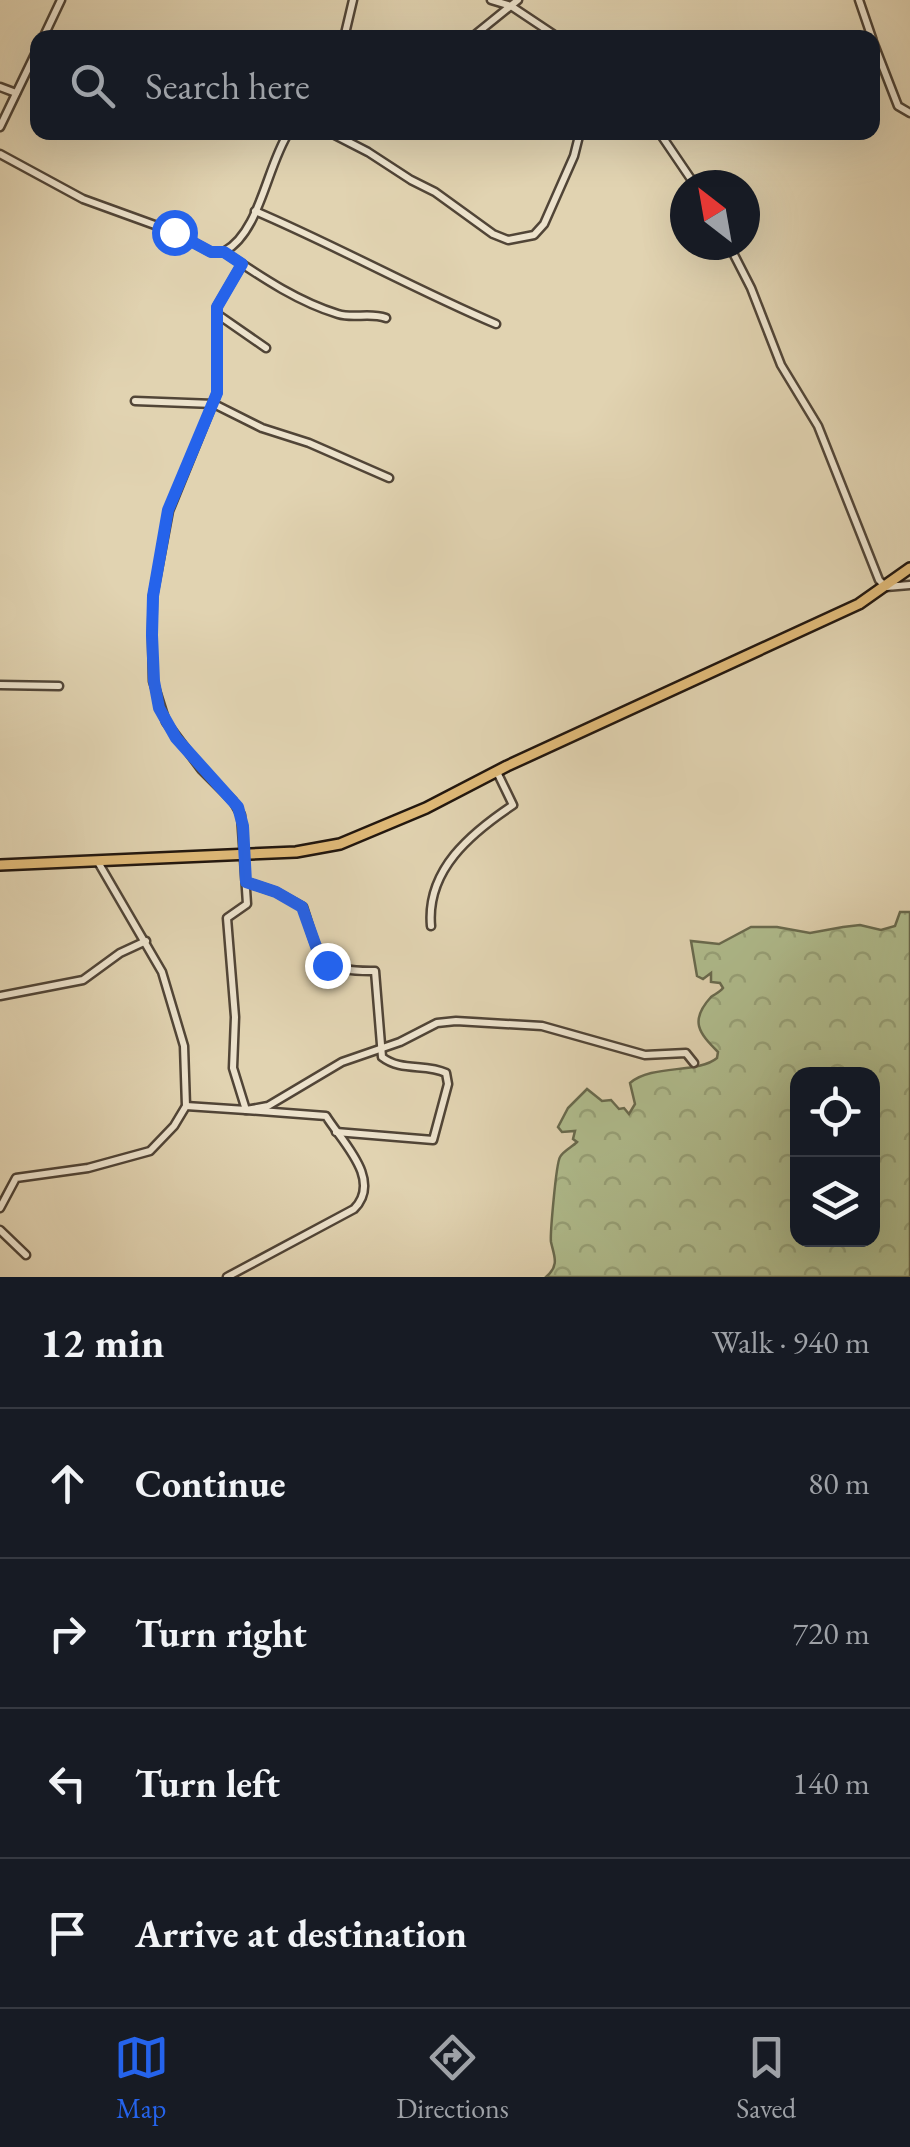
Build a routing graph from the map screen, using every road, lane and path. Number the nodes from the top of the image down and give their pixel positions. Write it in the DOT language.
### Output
graph roads {
  1 [pos="61,0"];
  2 [pos="354,0"];
  3 [pos="491,0"];
  4 [pos="518,0"];
  5 [pos="859,0"];
  6 [pos="511,6"];
  7 [pos="47,30"];
  8 [pos="346,30"];
  9 [pos="481,30"];
  10 [pos="547,30"];
  11 [pos="869,30"];
  12 [pos="880,59"];
  13 [pos="30,64"];
  14 [pos="0,87"];
  15 [pos="16,93"];
  16 [pos="910,113"];
  17 [pos="0,128"];
  18 [pos="286,140"];
  19 [pos="343,140"];
  20 [pos="578,140"];
  21 [pos="664,140"];
  22 [pos="0,154"];
  23 [pos="685,170"];
  24 [pos="255,211"];
  25 [pos="224,252"];
  26 [pos="737,260"];
  27 [pos="242,264"];
  28 [pos="216,314"];
  29 [pos="386,318"];
  30 [pos="496,324"];
  31 [pos="266,348"];
  32 [pos="135,401"];
  33 [pos="214,404"];
  34 [pos="389,478"];
  35 [pos="910,568"];
  36 [pos="910,586"];
  37 [pos="886,587"];
  38 [pos="0,685"];
  39 [pos="58,686"];
  40 [pos="497,772"];
  41 [pos="244,853"];
  42 [pos="98,860"];
  43 [pos="0,866"];
  44 [pos="246,882"];
  45 [pos="432,926"];
  46 [pos="146,940"];
  47 [pos="0,996"];
  48 [pos="379,1048"];
  49 [pos="694,1063"];
  50 [pos="186,1106"];
  51 [pos="246,1110"];
  52 [pos="336,1132"];
  53 [pos="0,1208"];
  54 [pos="0,1230"];
  55 [pos="26,1255"];
  56 [pos="227,1277"];
  1 -- 7 [label="street"];
  2 -- 8 [label="street"];
  3 -- 6 [label="street"];
  4 -- 6 [label="street"];
  5 -- 11 [label="street"];
  6 -- 9 [label="street"];
  6 -- 10 [label="street"];
  12 -- 16 [label="street"];
  13 -- 15 [label="street"];
  14 -- 15 [label="street"];
  15 -- 17 [label="street"];
  18 -- 24 [label="street"];
  19 -- 20 [label="street"];
  21 -- 23 [label="street"];
  22 -- 25 [label="street"];
  24 -- 25 [label="street"];
  24 -- 30 [label="street"];
  25 -- 27 [label="street"];
  26 -- 37 [label="street"];
  27 -- 28 [label="street"];
  27 -- 29 [label="street"];
  28 -- 31 [label="street"];
  28 -- 33 [label="street"];
  32 -- 33 [label="street"];
  33 -- 34 [label="street"];
  33 -- 41 [label="street"];
  35 -- 37 [label="main road"];
  36 -- 37 [label="street"];
  37 -- 40 [label="main road"];
  38 -- 39 [label="street"];
  40 -- 41 [label="main road"];
  40 -- 45 [label="street"];
  41 -- 42 [label="main road"];
  41 -- 44 [label="street"];
  42 -- 43 [label="main road"];
  42 -- 46 [label="street"];
  44 -- 48 [label="street"];
  44 -- 51 [label="street"];
  46 -- 47 [label="street"];
  46 -- 50 [label="street"];
  48 -- 49 [label="street"];
  48 -- 51 [label="street"];
  48 -- 52 [label="street"];
  50 -- 51 [label="street"];
  50 -- 53 [label="street"];
  51 -- 52 [label="street"];
  52 -- 56 [label="street"];
  54 -- 55 [label="street"];
}
